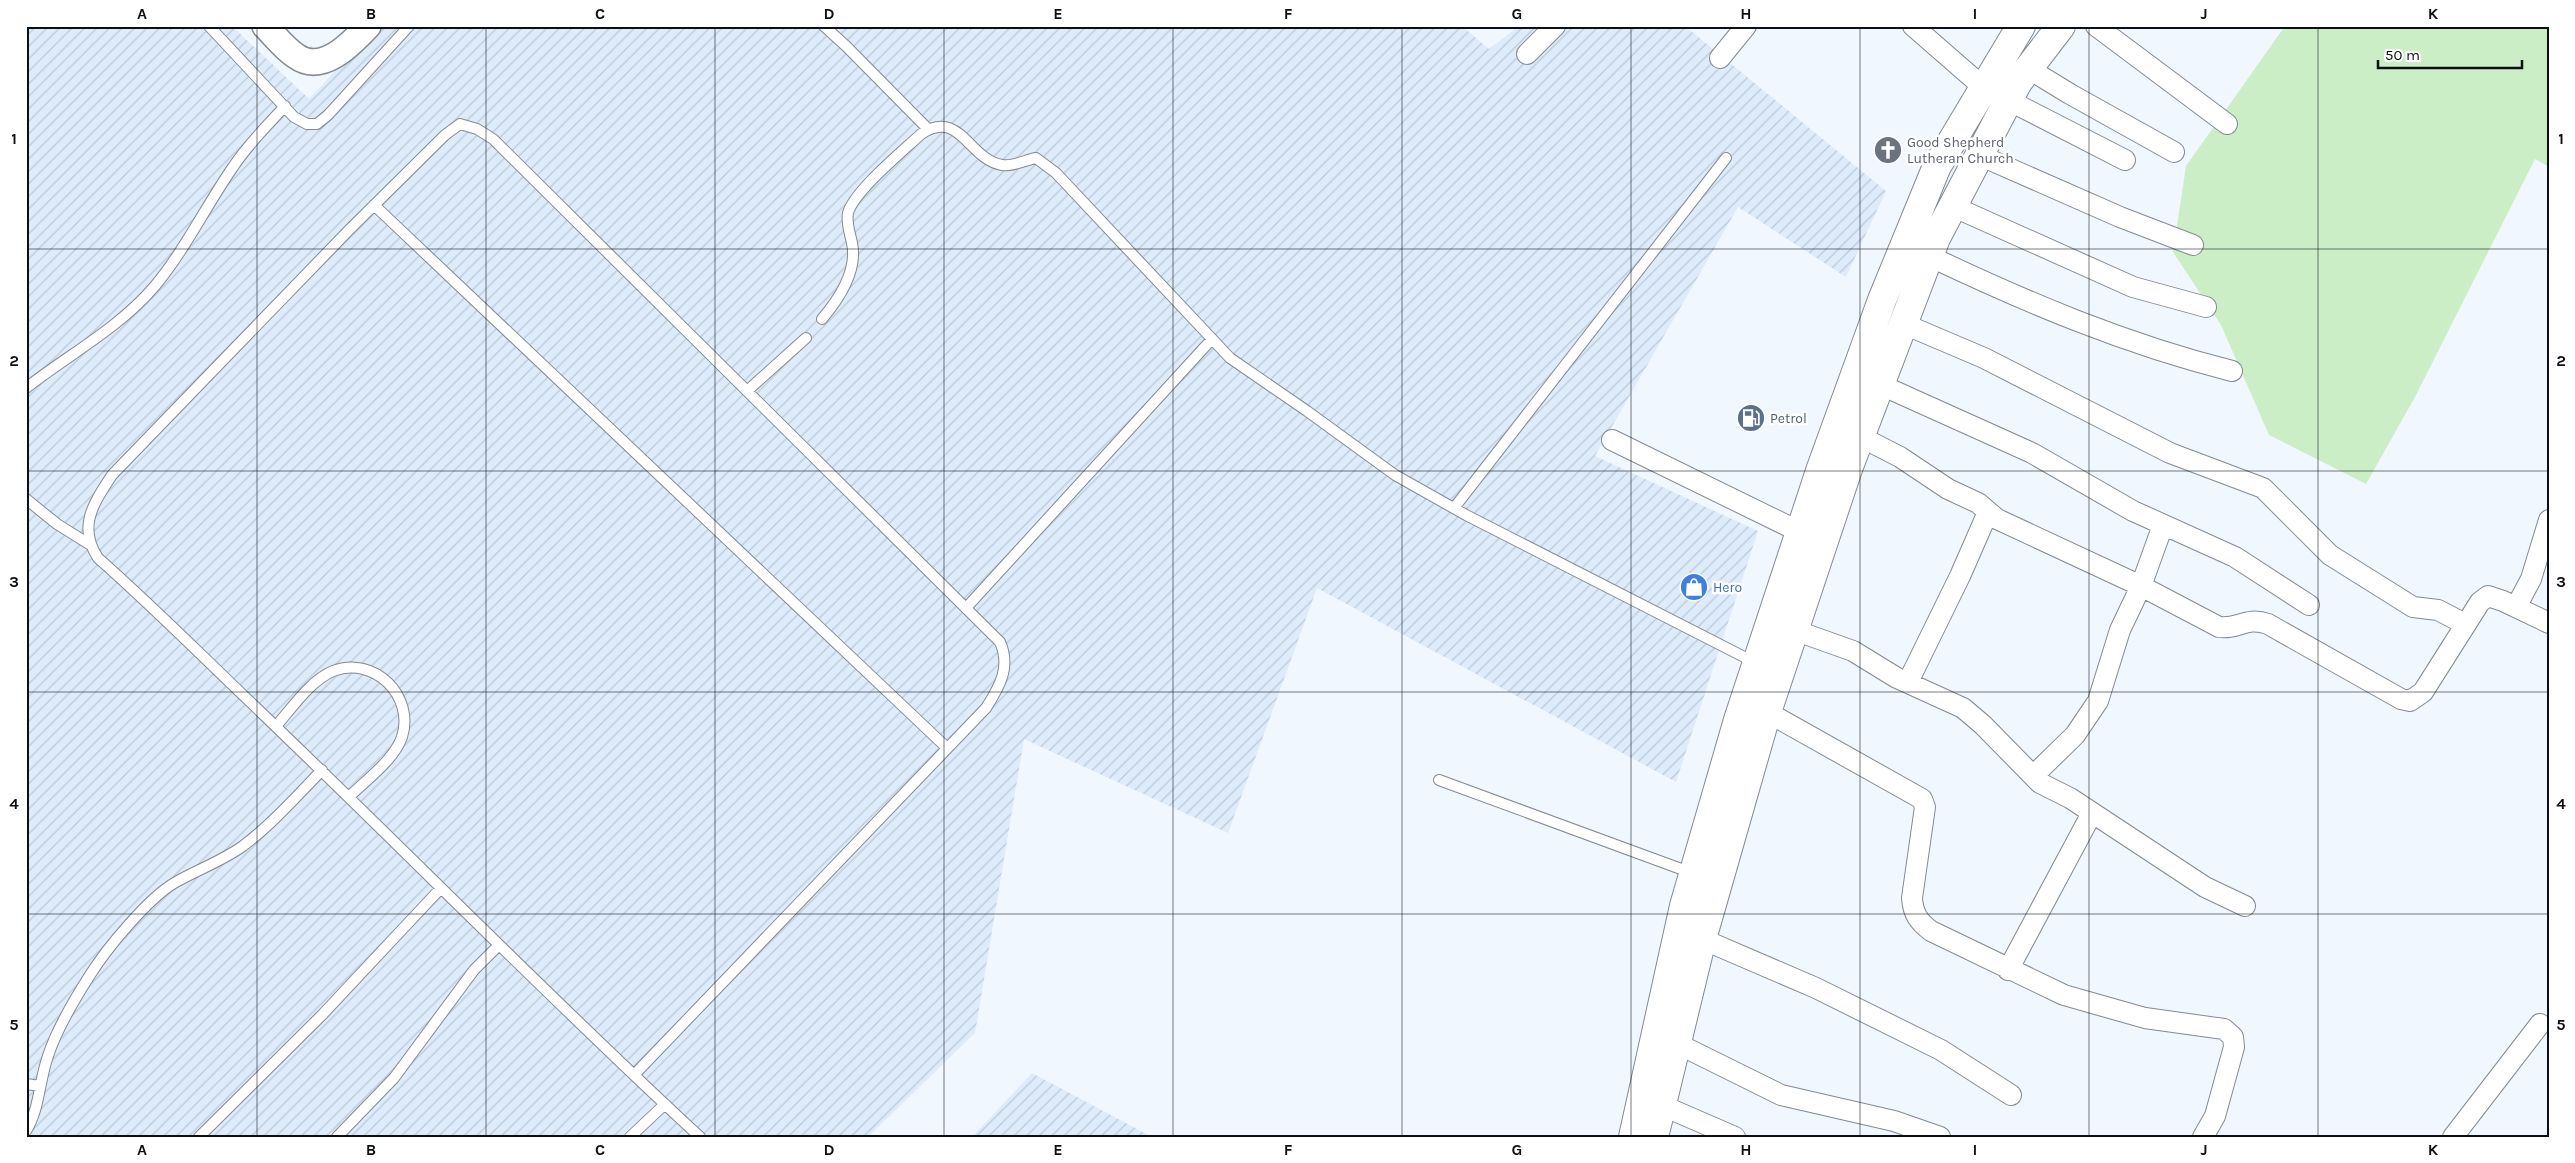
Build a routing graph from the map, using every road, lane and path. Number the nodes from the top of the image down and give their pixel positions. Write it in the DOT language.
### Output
graph roads {
  1 [pos="209,26"];
  2 [pos="265,26"];
  3 [pos="368,26"];
  4 [pos="409,26"];
  5 [pos="824,26"];
  6 [pos="1555,26"];
  7 [pos="1746,26"];
  8 [pos="1913,26"];
  9 [pos="2022,26"];
  10 [pos="2061,26"];
  11 [pos="2096,26"];
  12 [pos="1527,54"];
  13 [pos="1720,58"];
  14 [pos="2029,69"];
  15 [pos="1983,87"];
  16 [pos="2008,100"];
  17 [pos="285,106"];
  18 [pos="2227,124"];
  19 [pos="928,129"];
  20 [pos="2174,152"];
  21 [pos="1979,155"];
  22 [pos="1726,158"];
  23 [pos="2125,160"];
  24 [pos="374,205"];
  25 [pos="1952,206"];
  26 [pos="2193,245"];
  27 [pos="1930,256"];
  28 [pos="2206,307"];
  29 [pos="822,319"];
  30 [pos="1904,324"];
  31 [pos="806,338"];
  32 [pos="1212,339"];
  33 [pos="2232,371"];
  34 [pos="1854,376"];
  35 [pos="1881,385"];
  36 [pos="26,388"];
  37 [pos="748,392"];
  38 [pos="1861,437"];
  39 [pos="1612,440"];
  40 [pos="26,499"];
  41 [pos="1454,508"];
  42 [pos="1988,512"];
  43 [pos="2549,520"];
  44 [pos="2163,525"];
  45 [pos="1800,532"];
  46 [pos="89,544"];
  47 [pos="2141,586"];
  48 [pos="2309,605"];
  49 [pos="2516,607"];
  50 [pos="966,608"];
  51 [pos="2549,622"];
  52 [pos="2465,624"];
  53 [pos="1782,626"];
  54 [pos="1757,663"];
  55 [pos="1908,682"];
  56 [pos="1767,712"];
  57 [pos="276,726"];
  58 [pos="946,747"];
  59 [pos="322,770"];
  60 [pos="2033,776"];
  61 [pos="1439,780"];
  62 [pos="350,796"];
  63 [pos="2092,813"];
  64 [pos="1694,873"];
  65 [pos="441,888"];
  66 [pos="2245,906"];
  67 [pos="1702,939"];
  68 [pos="498,946"];
  69 [pos="2008,970"];
  70 [pos="1680,977"];
  71 [pos="2540,1024"];
  72 [pos="1676,1043"];
  73 [pos="634,1075"];
  74 [pos="26,1084"];
  75 [pos="40,1086"];
  76 [pos="2011,1095"];
  77 [pos="665,1104"];
  78 [pos="1661,1105"];
  79 [pos="26,1131"];
  80 [pos="198,1137"];
  81 [pos="337,1137"];
  82 [pos="630,1137"];
  83 [pos="700,1137"];
  84 [pos="1633,1137"];
  85 [pos="1654,1137"];
  86 [pos="1735,1137"];
  87 [pos="1940,1137"];
  88 [pos="2203,1137"];
  89 [pos="2454,1137"];
  1 -- 17 [label="lane"];
  2 -- 3 [label="street"];
  4 -- 17 [label="lane"];
  5 -- 19 [label="lane"];
  6 -- 12 [label="street"];
  7 -- 13 [label="street"];
  8 -- 15 [label="street"];
  9 -- 15 [label="main road"];
  10 -- 14 [label="main road"];
  11 -- 18 [label="street"];
  14 -- 16 [label="main road"];
  14 -- 20 [label="street"];
  15 -- 34 [label="main road"];
  16 -- 21 [label="main road"];
  16 -- 23 [label="street"];
  17 -- 36 [label="lane"];
  19 -- 29 [label="lane"];
  19 -- 32 [label="lane"];
  21 -- 25 [label="main road"];
  21 -- 26 [label="street"];
  22 -- 41 [label="lane"];
  24 -- 37 [label="lane"];
  24 -- 46 [label="lane"];
  24 -- 58 [label="lane"];
  25 -- 27 [label="main road"];
  25 -- 28 [label="street"];
  27 -- 30 [label="main road"];
  27 -- 33 [label="street"];
  30 -- 35 [label="main road"];
  30 -- 52 [label="street"];
  31 -- 37 [label="lane"];
  32 -- 41 [label="lane"];
  32 -- 50 [label="lane"];
  34 -- 35 [label="street"];
  34 -- 45 [label="main road"];
  35 -- 38 [label="main road"];
  35 -- 44 [label="street"];
  37 -- 50 [label="lane"];
  38 -- 42 [label="street"];
  38 -- 53 [label="main road"];
  39 -- 45 [label="street"];
  40 -- 46 [label="lane"];
  41 -- 54 [label="lane"];
  42 -- 47 [label="street"];
  42 -- 55 [label="street"];
  43 -- 49 [label="street"];
  44 -- 47 [label="street"];
  44 -- 48 [label="street"];
  45 -- 53 [label="main road"];
  46 -- 57 [label="lane"];
  47 -- 52 [label="street"];
  47 -- 60 [label="street"];
  49 -- 51 [label="street"];
  49 -- 52 [label="street"];
  50 -- 58 [label="lane"];
  53 -- 54 [label="main road"];
  53 -- 55 [label="street"];
  53 -- 56 [label="main road"];
  54 -- 64 [label="main road"];
  55 -- 60 [label="street"];
  56 -- 67 [label="main road"];
  56 -- 69 [label="street"];
  57 -- 59 [label="lane"];
  57 -- 62 [label="lane"];
  58 -- 73 [label="lane"];
  59 -- 62 [label="lane"];
  59 -- 75 [label="lane"];
  60 -- 63 [label="street"];
  61 -- 64 [label="lane"];
  62 -- 65 [label="lane"];
  63 -- 66 [label="street"];
  63 -- 69 [label="street"];
  64 -- 70 [label="main road"];
  65 -- 68 [label="lane"];
  65 -- 80 [label="lane"];
  67 -- 70 [label="main road"];
  67 -- 76 [label="street"];
  68 -- 73 [label="lane"];
  68 -- 81 [label="lane"];
  69 -- 88 [label="street"];
  70 -- 72 [label="main road"];
  70 -- 84 [label="main road"];
  71 -- 89 [label="street"];
  72 -- 78 [label="main road"];
  72 -- 87 [label="street"];
  73 -- 77 [label="lane"];
  74 -- 75 [label="lane"];
  75 -- 79 [label="lane"];
  77 -- 82 [label="lane"];
  77 -- 83 [label="lane"];
  78 -- 85 [label="main road"];
  78 -- 86 [label="street"];
}
